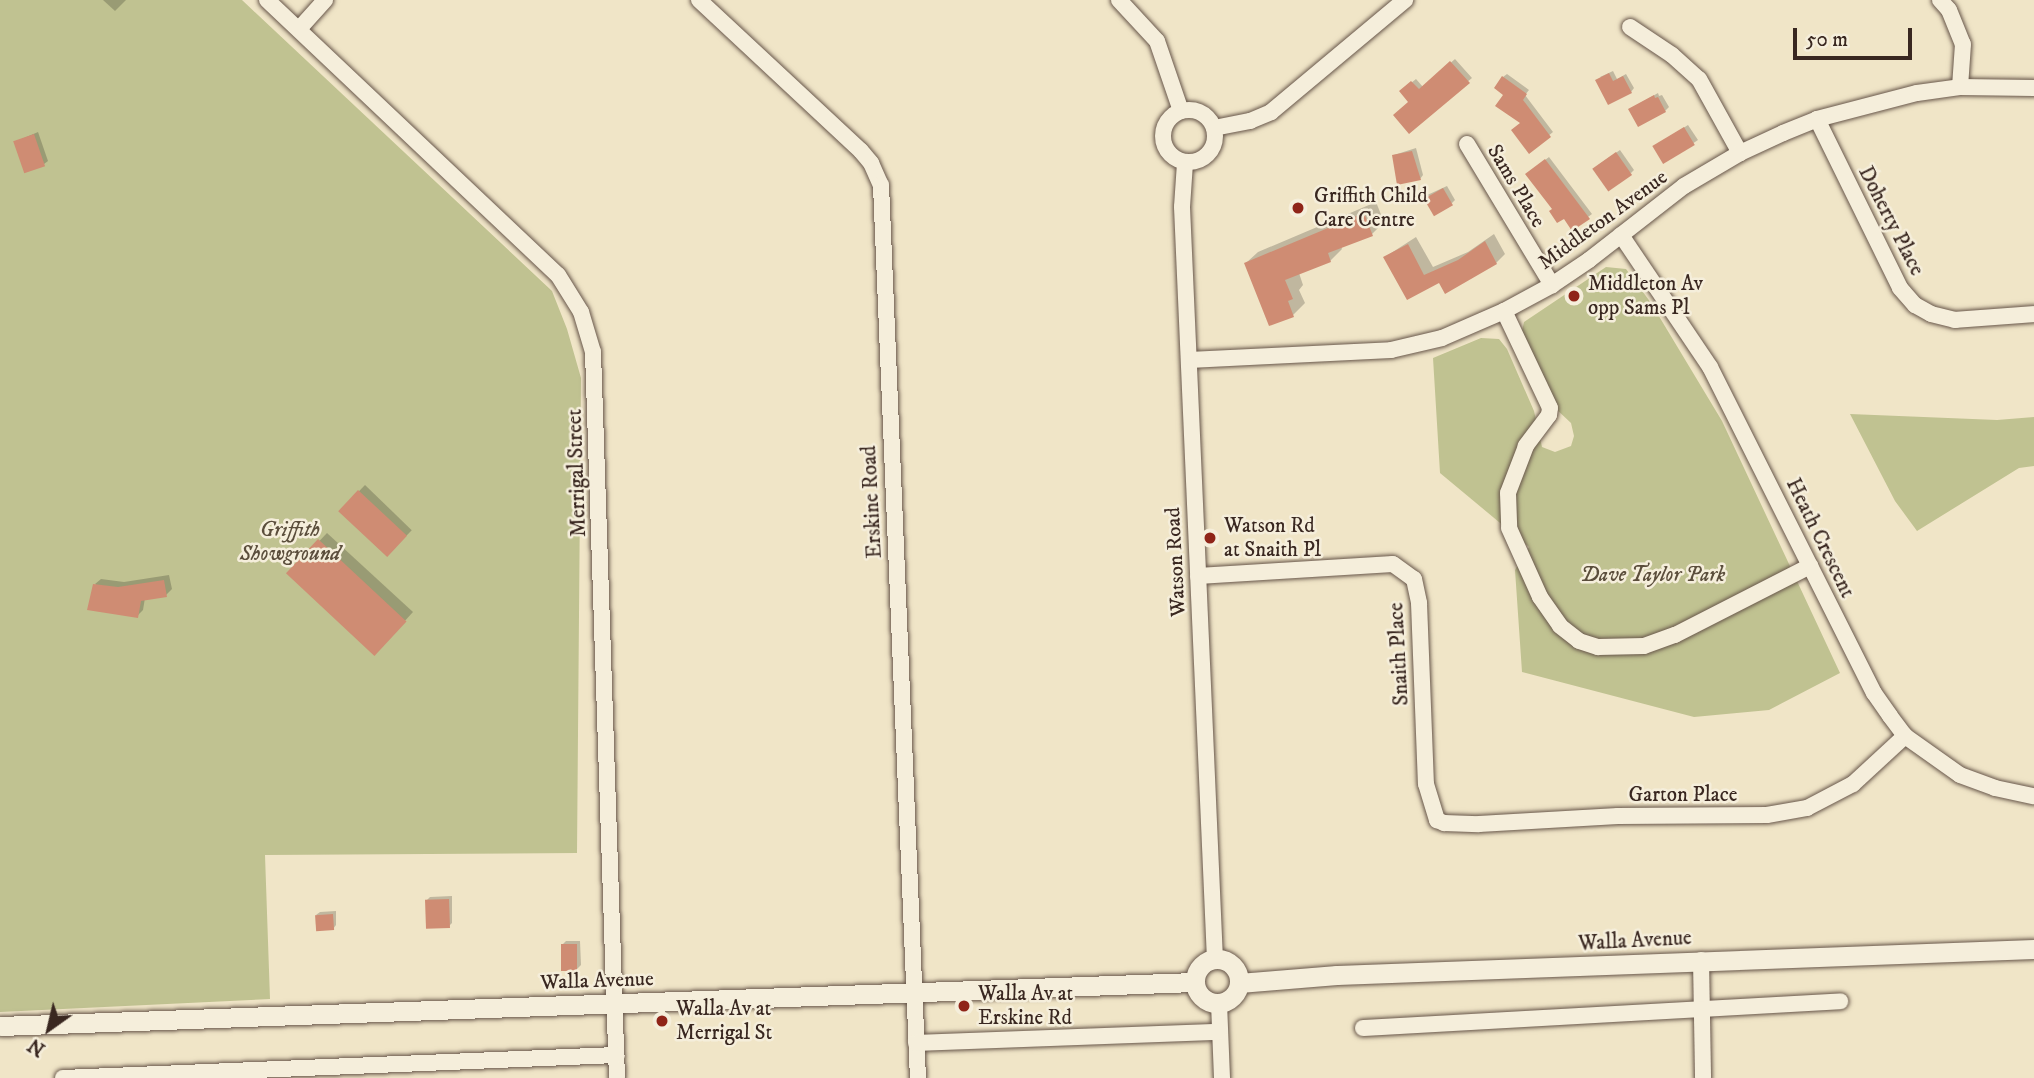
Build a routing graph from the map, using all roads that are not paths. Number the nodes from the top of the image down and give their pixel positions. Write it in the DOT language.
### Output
graph roads {
  1 [pos="267,0"];
  2 [pos="326,0"];
  3 [pos="699,0"];
  4 [pos="1119,0"];
  5 [pos="1405,0"];
  6 [pos="1940,0"];
  7 [pos="1630,27"];
  8 [pos="299,29"];
  9 [pos="1960,87"];
  10 [pos="2034,88"];
  11 [pos="1181,111"];
  12 [pos="1817,119"];
  13 [pos="1214,128"];
  14 [pos="1467,144"];
  15 [pos="1740,153"];
  16 [pos="1185,163"];
  17 [pos="1621,235"];
  18 [pos="1552,285"];
  19 [pos="1504,311"];
  20 [pos="2034,314"];
  21 [pos="1189,360"];
  22 [pos="1811,566"];
  23 [pos="1198,576"];
  24 [pos="1905,736"];
  25 [pos="2034,796"];
  26 [pos="1437,820"];
  27 [pos="2034,948"];
  28 [pos="1215,958"];
  29 [pos="1701,960"];
  30 [pos="1195,982"];
  31 [pos="1239,983"];
  32 [pos="915,992"];
  33 [pos="1840,1001"];
  34 [pos="615,1003"];
  35 [pos="1219,1003"];
  36 [pos="1702,1009"];
  37 [pos="0,1026"];
  38 [pos="1363,1028"];
  39 [pos="1219,1032"];
  40 [pos="916,1043"];
  41 [pos="617,1055"];
  42 [pos="63,1078"];
  43 [pos="617,1078"];
  44 [pos="918,1078"];
  45 [pos="1222,1078"];
  46 [pos="1703,1078"];
  1 -- 8 [label="street, Merrigal Street"];
  2 -- 8 [label="street"];
  3 -- 32 [label="street, Erskine Road"];
  4 -- 11 [label="street"];
  5 -- 13 [label="street"];
  6 -- 9 [label="street"];
  7 -- 15 [label="street"];
  8 -- 34 [label="street, Merrigal Street"];
  9 -- 10 [label="street, Middleton Avenue"];
  9 -- 12 [label="street, Middleton Avenue"];
  11 -- 13 [label="street"];
  11 -- 16 [label="street"];
  12 -- 15 [label="street, Middleton Avenue"];
  12 -- 20 [label="street, Doherty Place"];
  13 -- 16 [label="street"];
  14 -- 18 [label="street, Sams Place"];
  15 -- 17 [label="street, Middleton Avenue"];
  16 -- 21 [label="street, Watson Road"];
  17 -- 18 [label="street, Middleton Avenue"];
  17 -- 22 [label="street, Heath Crescent"];
  18 -- 19 [label="street, Middleton Avenue"];
  19 -- 21 [label="street, Middleton Avenue"];
  19 -- 22 [label="street"];
  21 -- 23 [label="street, Watson Road"];
  22 -- 24 [label="street, Heath Crescent"];
  23 -- 26 [label="street, Snaith Place"];
  23 -- 28 [label="street, Watson Road"];
  24 -- 25 [label="street, Heath Crescent"];
  24 -- 26 [label="street, Garton Place"];
  27 -- 29 [label="street, Walla Avenue"];
  28 -- 30 [label="street"];
  28 -- 31 [label="street"];
  29 -- 31 [label="street, Walla Avenue"];
  29 -- 36 [label="street"];
  30 -- 32 [label="street, Walla Avenue"];
  30 -- 35 [label="street"];
  31 -- 35 [label="street"];
  32 -- 34 [label="street, Walla Avenue"];
  32 -- 40 [label="street, Erskine Road"];
  33 -- 36 [label="street"];
  34 -- 37 [label="street, Walla Avenue"];
  34 -- 41 [label="street, Merrigal Street"];
  35 -- 39 [label="street"];
  36 -- 38 [label="street"];
  36 -- 46 [label="street"];
  39 -- 40 [label="street"];
  39 -- 45 [label="street"];
  40 -- 44 [label="street, Erskine Road"];
  41 -- 42 [label="street"];
  41 -- 43 [label="street, Merrigal Street"];
}
